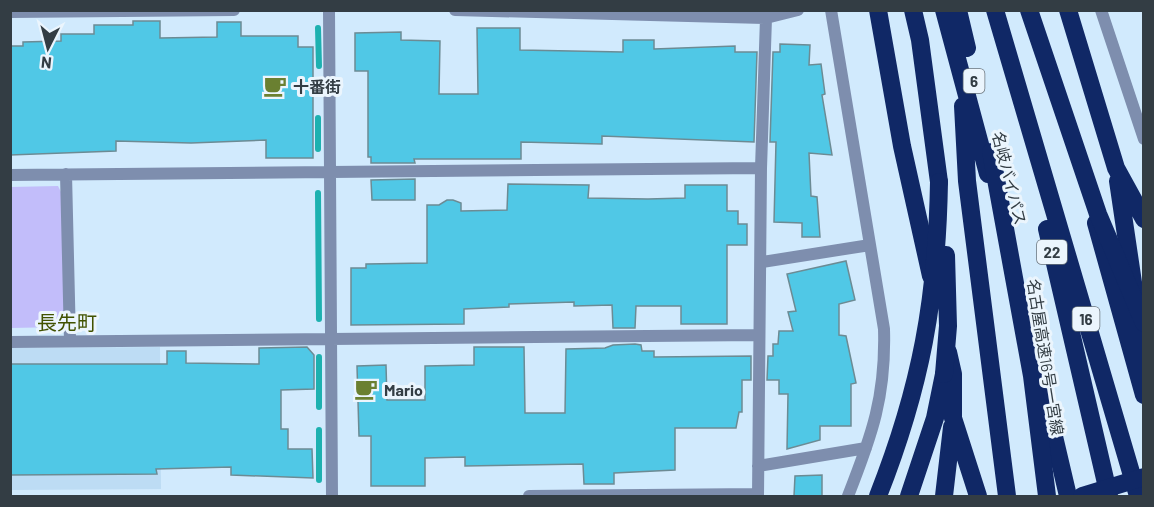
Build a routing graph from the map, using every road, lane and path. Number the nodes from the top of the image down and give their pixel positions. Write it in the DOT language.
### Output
graph roads {
  1 [pos="234,10"];
  2 [pos="329,10"];
  3 [pos="455,10"];
  4 [pos="798,10"];
  5 [pos="831,10"];
  6 [pos="878,10"];
  7 [pos="913,10"];
  8 [pos="944,10"];
  9 [pos="958,10"];
  10 [pos="988,10"];
  11 [pos="995,10"];
  12 [pos="1029,10"];
  13 [pos="1036,10"];
  14 [pos="1068,10"];
  15 [pos="1101,10"];
  16 [pos="512,11"];
  17 [pos="10,12"];
  18 [pos="765,14"];
  19 [pos="962,68"];
  20 [pos="1143,139"];
  21 [pos="760,168"];
  22 [pos="1116,168"];
  23 [pos="66,174"];
  24 [pos="330,174"];
  25 [pos="10,175"];
  26 [pos="939,182"];
  27 [pos="1143,219"];
  28 [pos="870,245"];
  29 [pos="762,262"];
  30 [pos="1143,323"];
  31 [pos="759,335"];
  32 [pos="331,338"];
  33 [pos="70,341"];
  34 [pos="10,342"];
  35 [pos="1143,357"];
  36 [pos="1143,394"];
  37 [pos="953,418"];
  38 [pos="866,448"];
  39 [pos="758,466"];
  40 [pos="1143,477"];
  41 [pos="758,495"];
  42 [pos="332,496"];
  43 [pos="530,496"];
  44 [pos="848,496"];
  45 [pos="878,496"];
  46 [pos="909,496"];
  47 [pos="944,496"];
  48 [pos="978,496"];
  49 [pos="1007,496"];
  50 [pos="1047,496"];
  51 [pos="1068,496"];
  52 [pos="1082,496"];
  53 [pos="1109,496"];
  54 [pos="1138,496"];
  1 -- 17 [label="street"];
  2 -- 24 [label="street"];
  3 -- 16 [label="street"];
  4 -- 18 [label="street"];
  5 -- 28 [label="street"];
  6 -- 37 [label="highway"];
  7 -- 26 [label="highway"];
  8 -- 19 [label="highway, 名岐バイパス"];
  9 -- 50 [label="highway, 名古屋高速16号一宮線 / 6, bridge"];
  10 -- 53 [label="highway, 名岐バイパス / 22"];
  11 -- 54 [label="highway, 16"];
  12 -- 30 [label="highway, bridge"];
  13 -- 36 [label="highway"];
  14 -- 22 [label="highway"];
  15 -- 20 [label="street"];
  16 -- 18 [label="street"];
  18 -- 21 [label="street"];
  19 -- 49 [label="highway"];
  19 -- 51 [label="highway, 名岐バイパス"];
  21 -- 24 [label="street"];
  21 -- 29 [label="street"];
  22 -- 27 [label="highway"];
  22 -- 35 [label="highway"];
  23 -- 24 [label="street"];
  23 -- 25 [label="street"];
  23 -- 33 [label="street"];
  24 -- 32 [label="street"];
  26 -- 45 [label="highway, bridge"];
  26 -- 46 [label="highway, bridge"];
  28 -- 29 [label="street"];
  28 -- 38 [label="street"];
  29 -- 31 [label="street"];
  31 -- 32 [label="street"];
  31 -- 39 [label="street"];
  32 -- 33 [label="street"];
  32 -- 42 [label="street"];
  33 -- 34 [label="street"];
  37 -- 47 [label="highway"];
  37 -- 48 [label="highway"];
  38 -- 39 [label="street"];
  38 -- 44 [label="street"];
  39 -- 41 [label="street"];
  40 -- 52 [label="highway, bridge"];
  41 -- 43 [label="street"];
}
